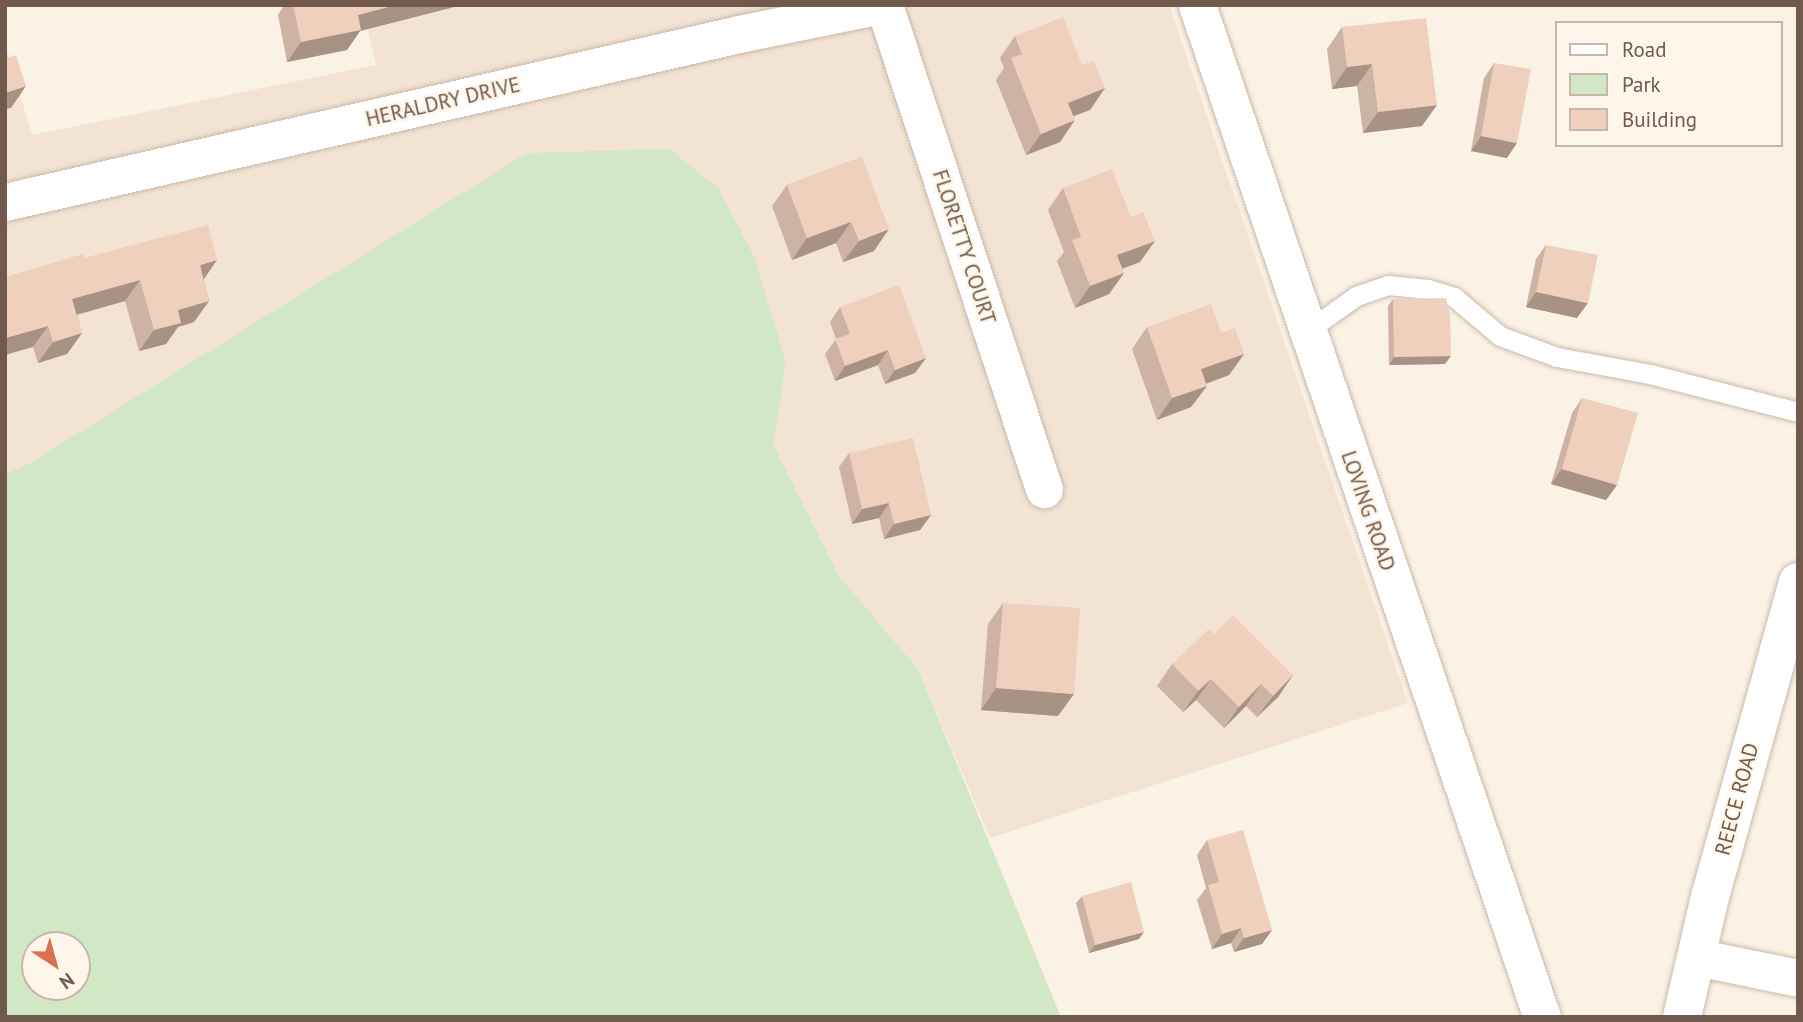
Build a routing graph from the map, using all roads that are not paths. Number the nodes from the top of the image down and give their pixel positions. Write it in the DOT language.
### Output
graph roads {
  1 [pos="883,5"];
  2 [pos="1196,5"];
  3 [pos="5,202"];
  4 [pos="1307,331"];
  5 [pos="1798,412"];
  6 [pos="1044,489"];
  7 [pos="1798,582"];
  8 [pos="1696,957"];
  9 [pos="1798,978"];
  10 [pos="1542,1017"];
  11 [pos="1682,1017"];
  1 -- 3 [label="street, HERALDRY DRIVE"];
  1 -- 6 [label="street, FLORETTY COURT"];
  2 -- 4 [label="street, LOVING ROAD"];
  4 -- 5 [label="lane"];
  4 -- 10 [label="street, LOVING ROAD"];
  7 -- 8 [label="main road, REECE ROAD"];
  8 -- 9 [label="street"];
  8 -- 11 [label="main road, REECE ROAD"];
}
